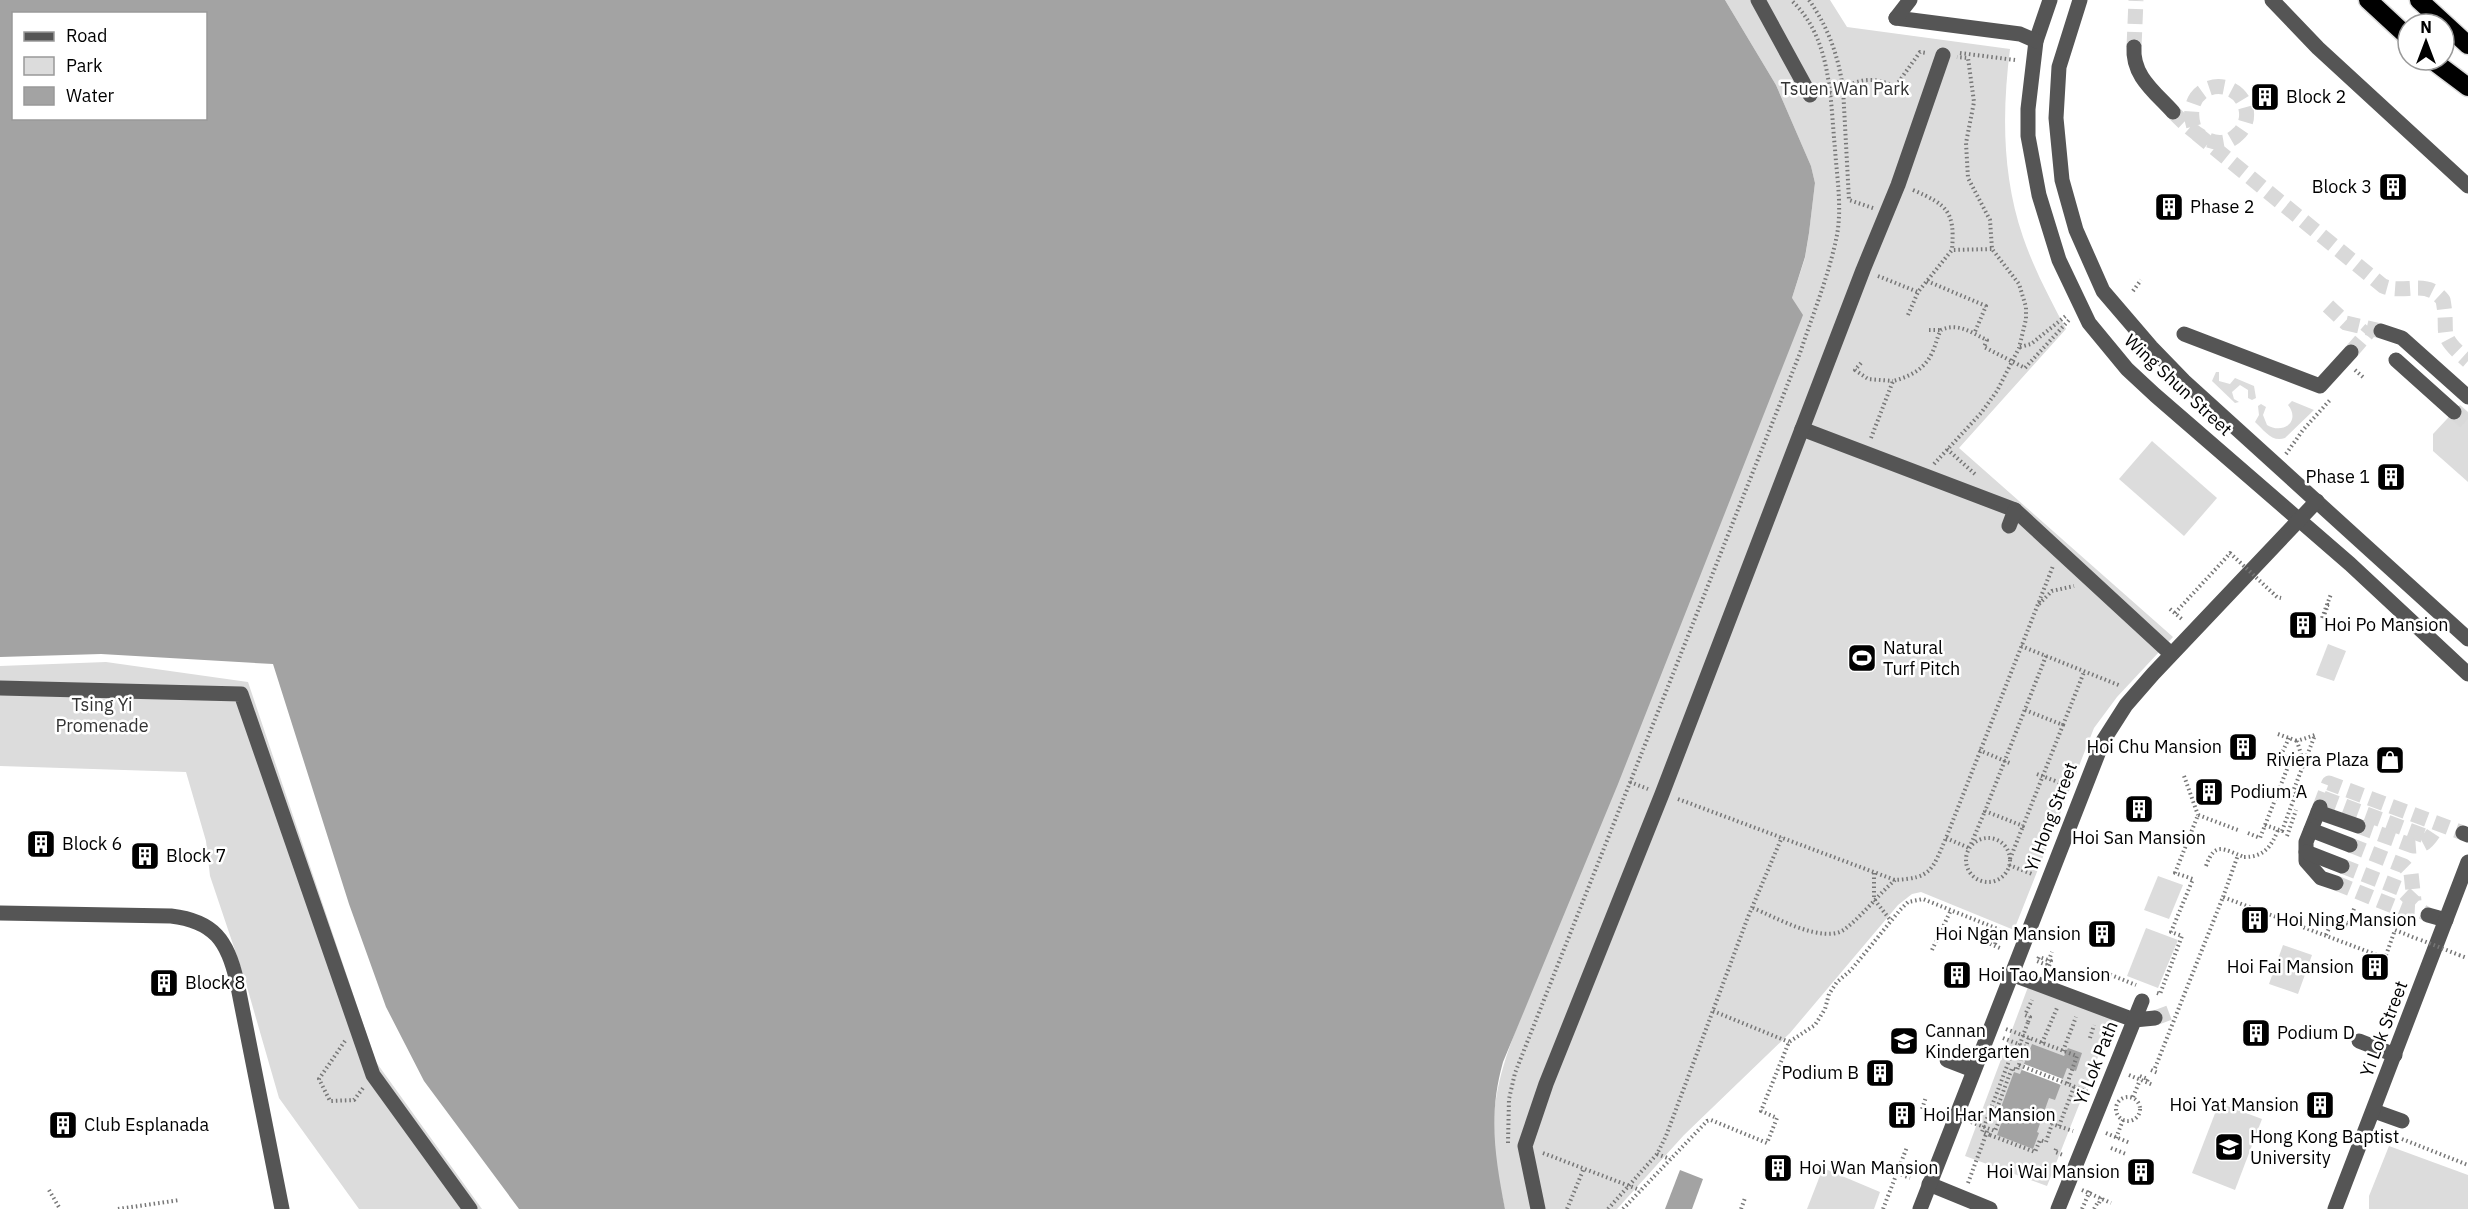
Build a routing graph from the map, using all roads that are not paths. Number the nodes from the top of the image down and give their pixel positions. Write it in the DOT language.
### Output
graph roads {
  1 [pos="1758,0"];
  2 [pos="1910,0"];
  3 [pos="2050,0"];
  4 [pos="2080,0"];
  5 [pos="2272,0"];
  6 [pos="2368,0"];
  7 [pos="2419,0"];
  8 [pos="2396,26"];
  9 [pos="2036,41"];
  10 [pos="2468,45"];
  11 [pos="2134,47"];
  12 [pos="1939,52"];
  13 [pos="2448,72"];
  14 [pos="2468,87"];
  15 [pos="1810,95"];
  16 [pos="2173,112"];
  17 [pos="2468,186"];
  18 [pos="2381,331"];
  19 [pos="2184,334"];
  20 [pos="2351,352"];
  21 [pos="2396,360"];
  22 [pos="2468,397"];
  23 [pos="2454,412"];
  24 [pos="1802,429"];
  25 [pos="2317,501"];
  26 [pos="2015,510"];
  27 [pos="2300,519"];
  28 [pos="2009,526"];
  29 [pos="2468,639"];
  30 [pos="2171,654"];
  31 [pos="2468,674"];
  32 [pos="0,688"];
  33 [pos="2358,826"];
  34 [pos="2311,830"];
  35 [pos="2350,845"];
  36 [pos="2306,852"];
  37 [pos="2468,862"];
  38 [pos="2342,866"];
  39 [pos="2336,884"];
  40 [pos="0,914"];
  41 [pos="2427,915"];
  42 [pos="2446,920"];
  43 [pos="2011,974"];
  44 [pos="2143,992"];
  45 [pos="2155,1018"];
  46 [pos="2134,1020"];
  47 [pos="2359,1041"];
  48 [pos="2395,1055"];
  49 [pos="1947,1060"];
  50 [pos="1974,1070"];
  51 [pos="2374,1111"];
  52 [pos="2402,1121"];
  53 [pos="1929,1184"];
  54 [pos="282,1209"];
  55 [pos="470,1209"];
  56 [pos="1538,1209"];
  57 [pos="1920,1209"];
  58 [pos="1990,1209"];
  59 [pos="2058,1209"];
  60 [pos="2335,1209"];
  1 -- 15 [label="street"];
  2 -- 9 [label="street"];
  3 -- 9 [label="street, Wing Shun Street"];
  4 -- 25 [label="street, Wing Shun Street"];
  5 -- 17 [label="street"];
  6 -- 8 [label="highway"];
  7 -- 10 [label="highway"];
  9 -- 27 [label="street, Wing Shun Street"];
  11 -- 16 [label="street"];
  12 -- 24 [label="street"];
  13 -- 14 [label="highway"];
  18 -- 22 [label="street"];
  19 -- 20 [label="street"];
  21 -- 23 [label="street"];
  24 -- 26 [label="street"];
  24 -- 56 [label="street"];
  25 -- 27 [label="street, Yi Hong Street"];
  25 -- 29 [label="street, Wing Shun Street"];
  26 -- 28 [label="street"];
  26 -- 30 [label="street"];
  27 -- 30 [label="street, Yi Hong Street"];
  27 -- 31 [label="street, Wing Shun Street"];
  30 -- 43 [label="street, Yi Hong Street"];
  32 -- 55 [label="street"];
  33 -- 34 [label="street"];
  34 -- 35 [label="street"];
  34 -- 36 [label="street"];
  36 -- 38 [label="street"];
  36 -- 39 [label="street"];
  37 -- 42 [label="street, Yi Lok Street"];
  40 -- 54 [label="street"];
  41 -- 42 [label="street"];
  42 -- 48 [label="street, Yi Lok Street"];
  43 -- 46 [label="street, Yi Lok Path"];
  43 -- 50 [label="street, Yi Hong Street"];
  44 -- 46 [label="street"];
  45 -- 46 [label="street"];
  46 -- 59 [label="street, Yi Lok Path"];
  47 -- 48 [label="street"];
  48 -- 51 [label="street, Yi Lok Street"];
  49 -- 50 [label="street"];
  50 -- 53 [label="street, Yi Hong Street"];
  51 -- 52 [label="street"];
  51 -- 60 [label="street, Yi Lok Street"];
  53 -- 57 [label="street, Yi Hong Street"];
  53 -- 58 [label="street"];
}
